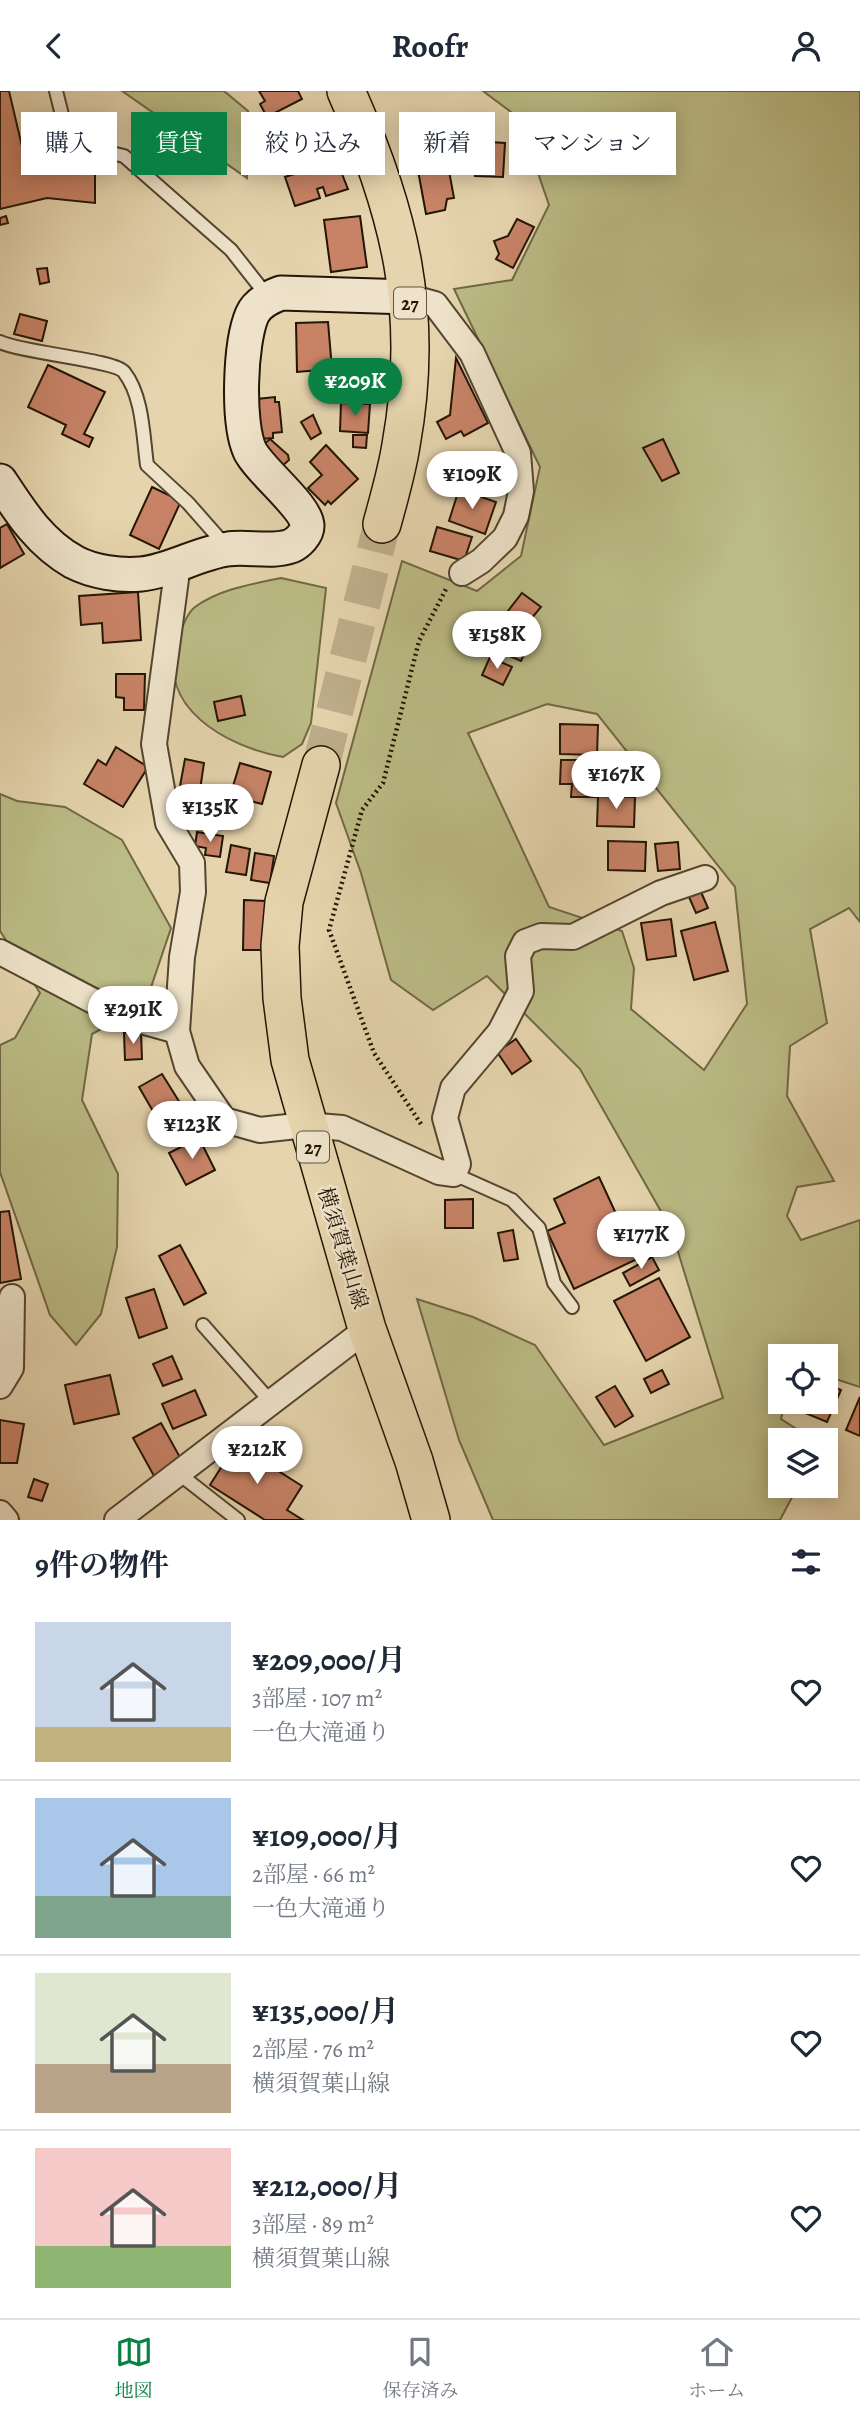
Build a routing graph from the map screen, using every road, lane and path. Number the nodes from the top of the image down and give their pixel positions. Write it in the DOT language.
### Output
graph roads {
  1 [pos="56,91"];
  2 [pos="346,91"];
  3 [pos="268,297"];
  4 [pos="409,297"];
  5 [pos="0,342"];
  6 [pos="0,481"];
  7 [pos="382,524"];
  8 [pos="228,549"];
  9 [pos="178,564"];
  10 [pos="462,573"];
  11 [pos="321,765"];
  12 [pos="705,878"];
  13 [pos="0,953"];
  14 [pos="177,1031"];
  15 [pos="306,1125"];
  16 [pos="425,1130"];
  17 [pos="454,1174"];
  18 [pos="12,1297"];
  19 [pos="572,1307"];
  20 [pos="203,1325"];
  21 [pos="368,1329"];
  22 [pos="0,1386"];
  23 [pos="271,1402"];
  24 [pos="178,1473"];
  25 [pos="0,1513"];
  26 [pos="6,1520"];
  27 [pos="117,1520"];
  28 [pos="238,1520"];
  29 [pos="430,1520"];
  1 -- 3 [label="lane"];
  2 -- 4 [label="main road, 27"];
  3 -- 4 [label="street"];
  3 -- 8 [label="street"];
  4 -- 7 [label="main road, 27"];
  4 -- 10 [label="street"];
  5 -- 8 [label="lane"];
  6 -- 9 [label="street"];
  8 -- 9 [label="street"];
  9 -- 14 [label="street"];
  10 -- 16 [label="path"];
  11 -- 15 [label="main road, 横須賀葉山線 / 27"];
  12 -- 17 [label="street"];
  13 -- 14 [label="street"];
  14 -- 15 [label="street"];
  15 -- 17 [label="street"];
  15 -- 21 [label="main road, 横須賀葉山線 / 27"];
  17 -- 19 [label="lane"];
  18 -- 22 [label="street"];
  20 -- 23 [label="lane"];
  21 -- 23 [label="street"];
  21 -- 29 [label="main road, 横須賀葉山線 / 27"];
  23 -- 24 [label="street"];
  24 -- 27 [label="street"];
  24 -- 28 [label="lane"];
  25 -- 26 [label="street"];
}
